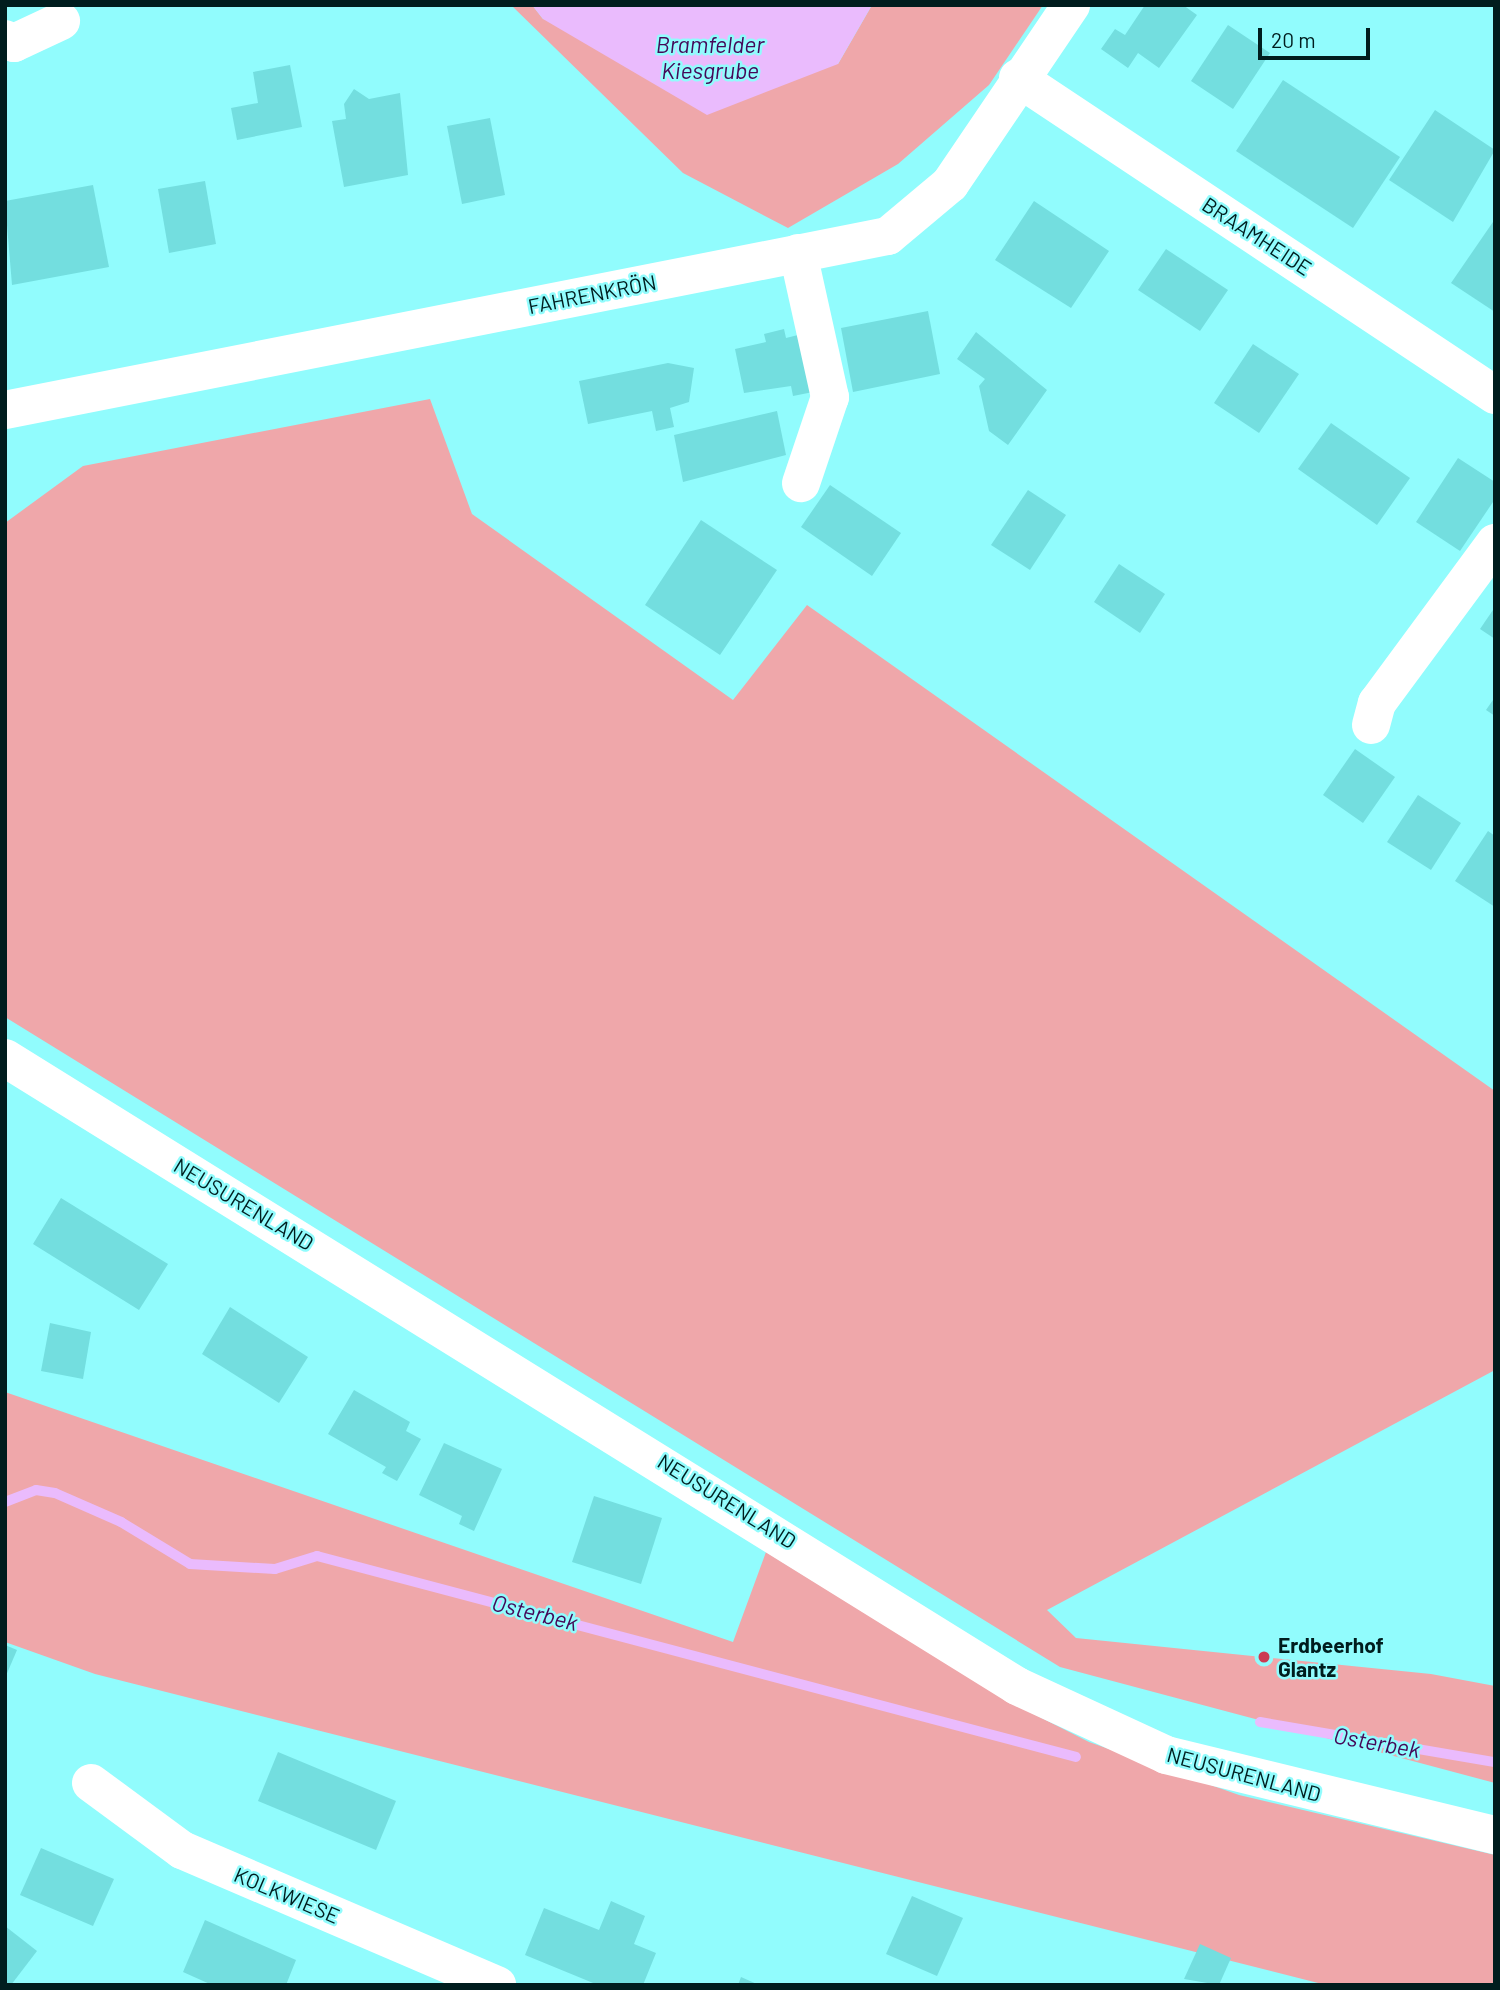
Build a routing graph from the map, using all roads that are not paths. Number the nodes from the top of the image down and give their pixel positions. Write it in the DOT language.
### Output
graph roads {
  1 [pos="1071,5"];
  2 [pos="61,22"];
  3 [pos="5,38"];
  4 [pos="1018,78"];
  5 [pos="798,253"];
  6 [pos="1495,395"];
  7 [pos="5,410"];
  8 [pos="801,483"];
  9 [pos="1495,543"];
  10 [pos="1371,725"];
  11 [pos="5,1058"];
  12 [pos="91,1783"];
  13 [pos="1495,1835"];
  14 [pos="497,1985"];
  1 -- 4 [label="street, FAHRENKRÖN"];
  2 -- 3 [label="street"];
  4 -- 5 [label="street, FAHRENKRÖN"];
  4 -- 6 [label="street, BRAAMHEIDE"];
  5 -- 7 [label="street, FAHRENKRÖN"];
  5 -- 8 [label="street"];
  9 -- 10 [label="street"];
  11 -- 13 [label="street, NEUSURENLAND"];
  12 -- 14 [label="street, KOLKWIESE"];
}
